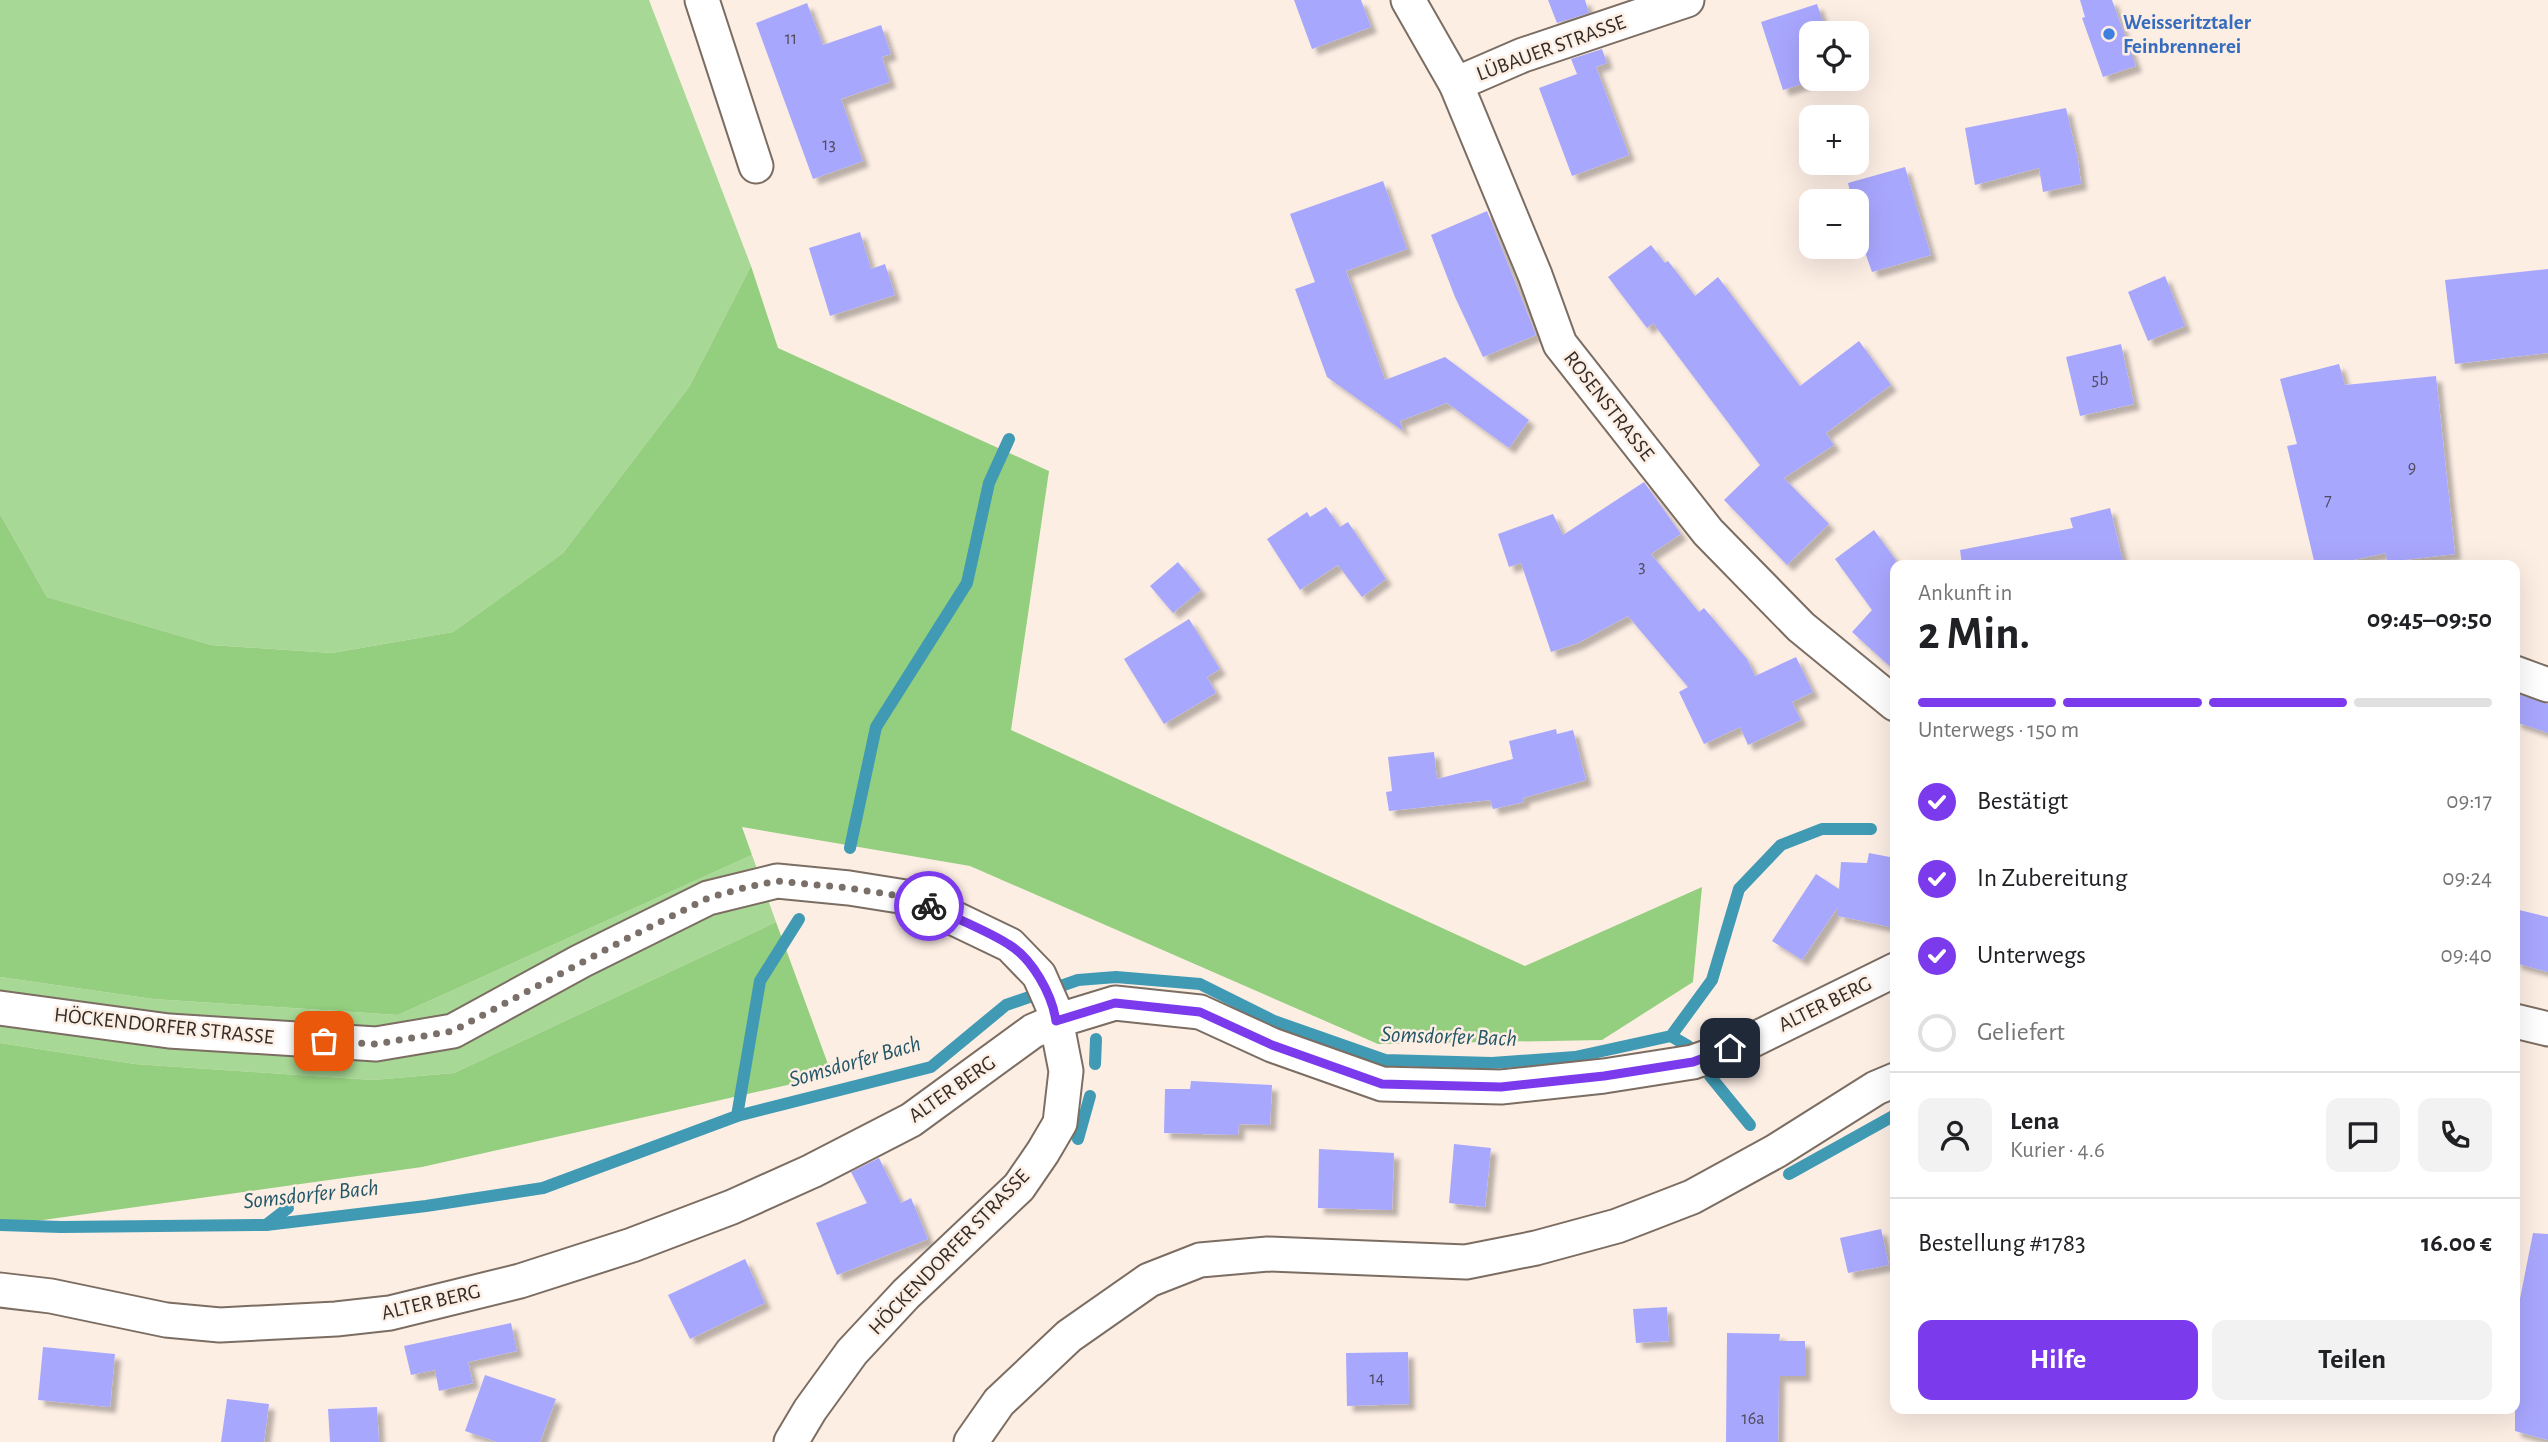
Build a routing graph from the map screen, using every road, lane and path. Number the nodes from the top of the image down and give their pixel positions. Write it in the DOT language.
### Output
graph roads {
  1 [pos="702,0"];
  2 [pos="1408,0"];
  3 [pos="1687,0"];
  4 [pos="1456,84"];
  5 [pos="756,166"];
  6 [pos="2520,675"];
  7 [pos="2548,685"];
  8 [pos="1890,698"];
  9 [pos="1890,972"];
  10 [pos="0,1008"];
  11 [pos="1055,1015"];
  12 [pos="2520,1022"];
  13 [pos="2548,1029"];
  14 [pos="1890,1082"];
  15 [pos="0,1290"];
  16 [pos="791,1442"];
  17 [pos="971,1442"];
  1 -- 5 [label="street"];
  2 -- 4 [label="street, ROSENSTRASSE"];
  3 -- 4 [label="street, LÜBAUER STRASSE"];
  4 -- 8 [label="street, ROSENSTRASSE"];
  6 -- 7 [label="street"];
  9 -- 11 [label="street, ALTER BERG"];
  10 -- 11 [label="street, HÖCKENDORFER STRASSE"];
  11 -- 15 [label="street, ALTER BERG"];
  11 -- 16 [label="street, HÖCKENDORFER STRASSE"];
  12 -- 13 [label="street"];
  14 -- 17 [label="street"];
}
